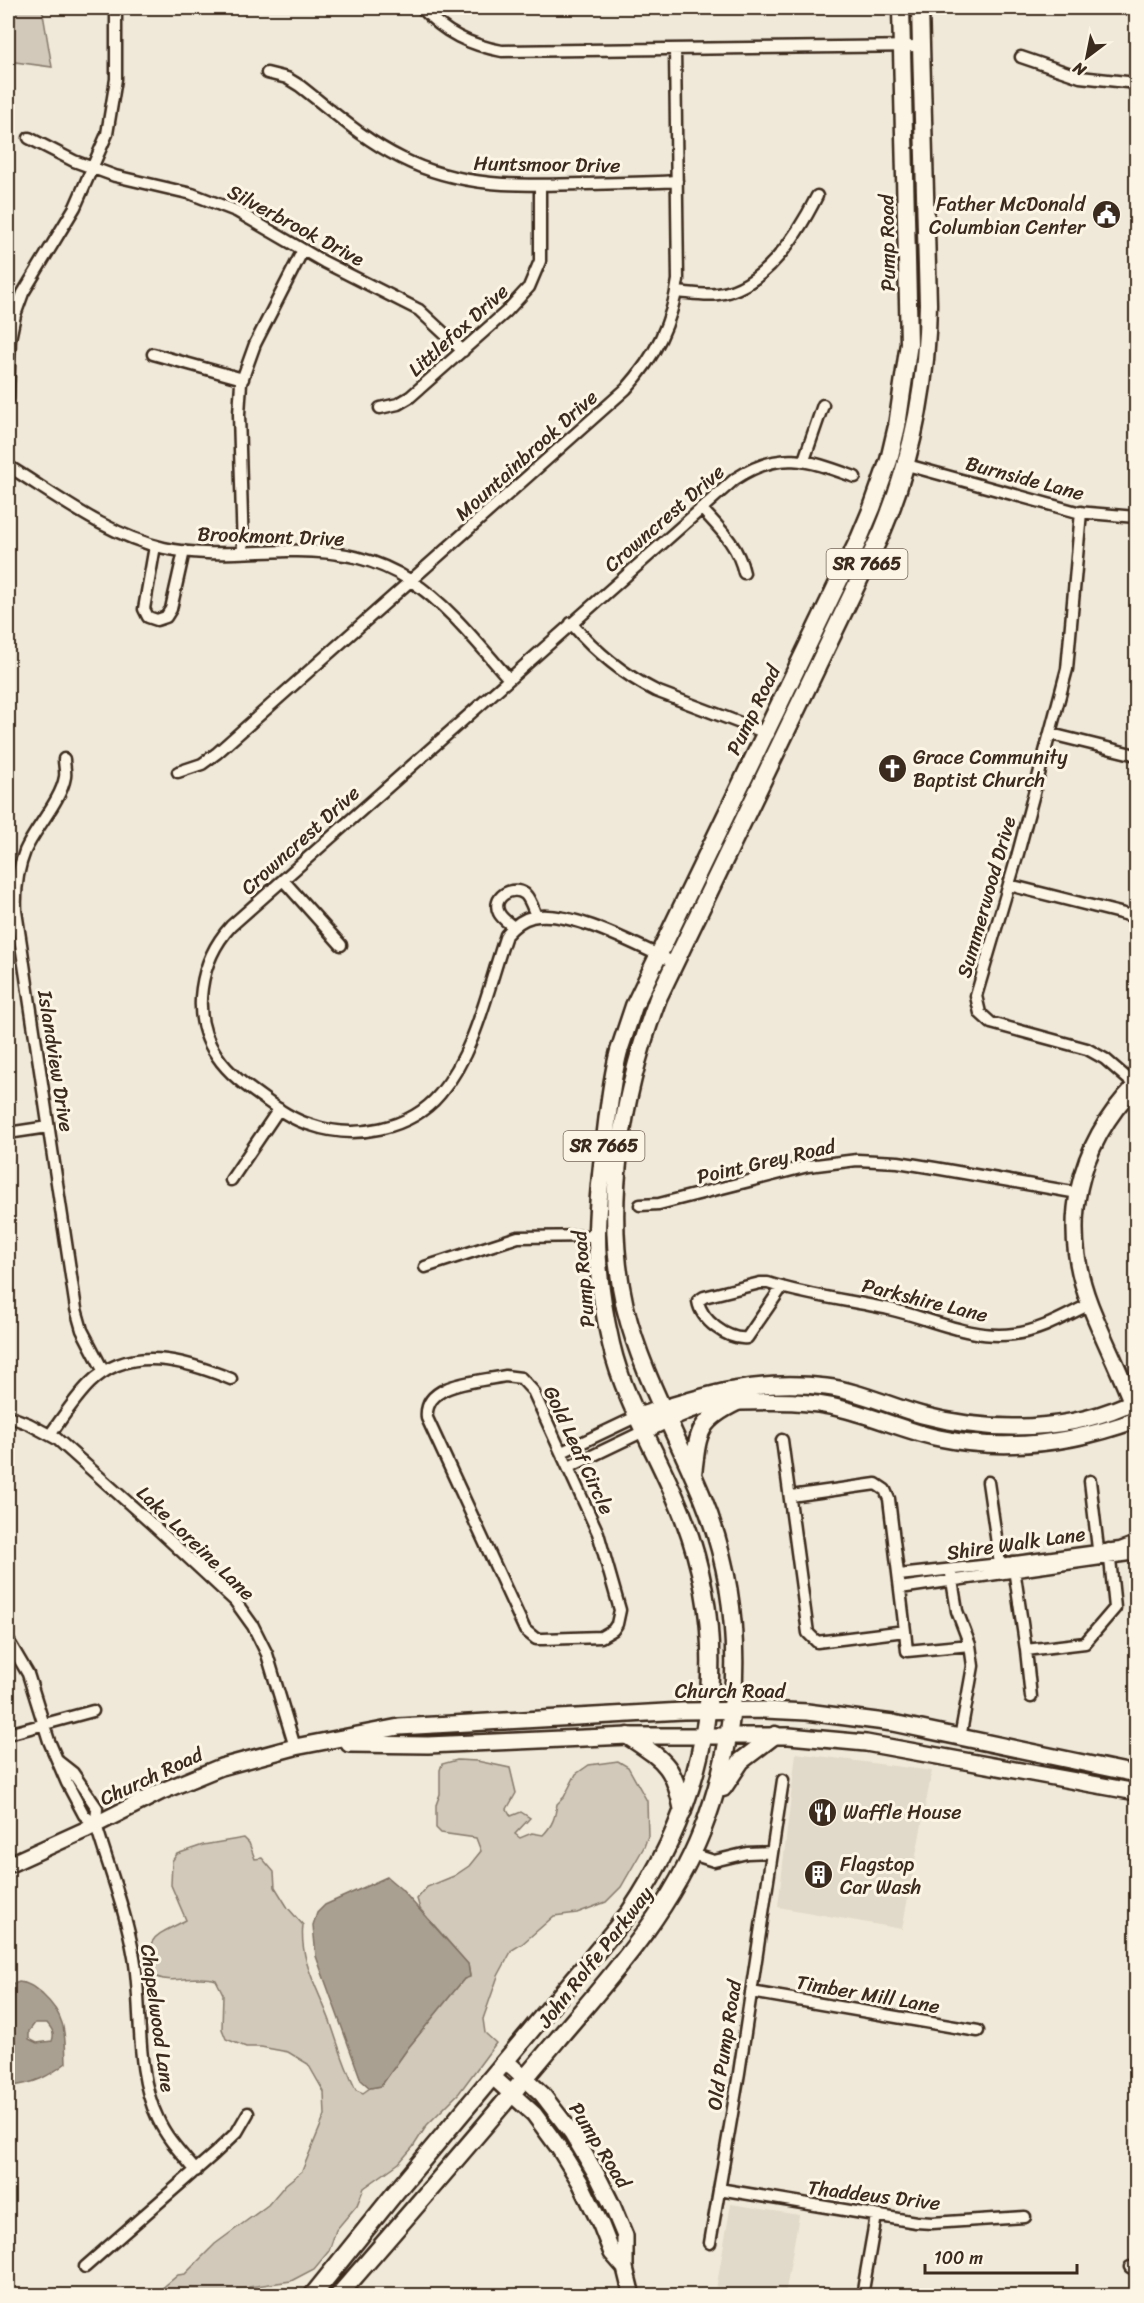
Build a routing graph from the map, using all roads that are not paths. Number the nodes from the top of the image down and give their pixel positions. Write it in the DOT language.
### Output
graph roads {
  1 [pos="116,8"];
  2 [pos="422,8"];
  3 [pos="902,8"];
  4 [pos="920,8"];
  5 [pos="903,46"];
  6 [pos="921,46"];
  7 [pos="675,49"];
  8 [pos="1021,57"];
  9 [pos="267,73"];
  10 [pos="1137,83"];
  11 [pos="29,138"];
  12 [pos="93,168"];
  13 [pos="677,181"];
  14 [pos="540,186"];
  15 [pos="817,196"];
  16 [pos="303,250"];
  17 [pos="677,292"];
  18 [pos="463,351"];
  19 [pos="153,354"];
  20 [pos="243,379"];
  21 [pos="8,399"];
  22 [pos="823,405"];
  23 [pos="380,408"];
  24 [pos="804,460"];
  25 [pos="907,465"];
  26 [pos="8,466"];
  27 [pos="855,477"];
  28 [pos="701,508"];
  29 [pos="1081,512"];
  30 [pos="1137,517"];
  31 [pos="155,546"];
  32 [pos="184,551"];
  33 [pos="243,552"];
  34 [pos="744,573"];
  35 [pos="412,580"];
  36 [pos="571,623"];
  37 [pos="508,679"];
  38 [pos="765,733"];
  39 [pos="1051,734"];
  40 [pos="782,740"];
  41 [pos="1137,755"];
  42 [pos="64,759"];
  43 [pos="178,772"];
  44 [pos="283,880"];
  45 [pos="1009,885"];
  46 [pos="536,916"];
  47 [pos="1137,917"];
  48 [pos="513,927"];
  49 [pos="341,945"];
  50 [pos="657,955"];
  51 [pos="675,963"];
  52 [pos="1136,1086"];
  53 [pos="279,1109"];
  54 [pos="48,1127"];
  55 [pos="8,1133"];
  56 [pos="231,1179"];
  57 [pos="1078,1193"];
  58 [pos="640,1204"];
  59 [pos="597,1236"];
  60 [pos="425,1267"];
  61 [pos="782,1287"];
  62 [pos="1090,1304"];
  63 [pos="104,1372"];
  64 [pos="231,1379"];
  65 [pos="737,1402"];
  66 [pos="1135,1410"];
  67 [pos="665,1414"];
  68 [pos="8,1416"];
  69 [pos="641,1424"];
  70 [pos="50,1435"];
  71 [pos="782,1440"];
  72 [pos="562,1452"];
  73 [pos="569,1467"];
  74 [pos="693,1475"];
  75 [pos="1090,1481"];
  76 [pos="988,1482"];
  77 [pos="791,1496"];
  78 [pos="1137,1542"];
  79 [pos="1137,1554"];
  80 [pos="1104,1555"];
  81 [pos="1014,1567"];
  82 [pos="1001,1569"];
  83 [pos="898,1575"];
  84 [pos="951,1576"];
  85 [pos="900,1588"];
  86 [pos="905,1631"];
  87 [pos="8,1640"];
  88 [pos="970,1645"];
  89 [pos="1026,1650"];
  90 [pos="1032,1697"];
  91 [pos="707,1710"];
  92 [pos="732,1710"];
  93 [pos="93,1711"];
  94 [pos="44,1725"];
  95 [pos="8,1734"];
  96 [pos="704,1734"];
  97 [pos="729,1734"];
  98 [pos="775,1735"];
  99 [pos="628,1736"];
  100 [pos="960,1738"];
  101 [pos="319,1743"];
  102 [pos="295,1747"];
  103 [pos="1137,1774"];
  104 [pos="783,1780"];
  105 [pos="1137,1792"];
  106 [pos="711,1806"];
  107 [pos="683,1813"];
  108 [pos="96,1825"];
  109 [pos="772,1852"];
  110 [pos="692,1854"];
  111 [pos="8,1865"];
  112 [pos="751,1992"];
  113 [pos="978,2031"];
  114 [pos="506,2061"];
  115 [pos="493,2077"];
  116 [pos="525,2078"];
  117 [pos="512,2094"];
  118 [pos="248,2113"];
  119 [pos="196,2171"];
  120 [pos="719,2189"];
  121 [pos="876,2216"];
  122 [pos="1025,2217"];
  123 [pos="710,2243"];
  124 [pos="85,2267"];
  125 [pos="625,2268"];
  126 [pos="312,2295"];
  127 [pos="338,2295"];
  128 [pos="632,2295"];
  129 [pos="862,2295"];
  1 -- 12 [label="street"];
  2 -- 7 [label="street"];
  3 -- 5 [label="main road, Pump Road / SR 7665"];
  4 -- 6 [label="main road, Pump Road / SR 7665"];
  5 -- 6 [label="street"];
  5 -- 7 [label="street"];
  5 -- 38 [label="main road, Pump Road / SR 7665"];
  6 -- 25 [label="main road, Pump Road / SR 7665"];
  7 -- 13 [label="street, Mountainbrook Drive"];
  8 -- 10 [label="street"];
  9 -- 14 [label="street, Huntsmoor Drive"];
  11 -- 12 [label="street, Silverbrook Drive"];
  12 -- 16 [label="street, Silverbrook Drive"];
  12 -- 21 [label="street"];
  13 -- 14 [label="street, Huntsmoor Drive"];
  13 -- 17 [label="street, Mountainbrook Drive"];
  14 -- 18 [label="street, Littlefox Drive"];
  15 -- 17 [label="street"];
  16 -- 18 [label="street, Silverbrook Drive"];
  16 -- 20 [label="street"];
  17 -- 35 [label="street, Mountainbrook Drive"];
  18 -- 23 [label="street, Littlefox Drive"];
  19 -- 20 [label="street"];
  20 -- 33 [label="street"];
  22 -- 24 [label="street"];
  24 -- 27 [label="street, Crowncrest Drive"];
  24 -- 28 [label="street, Crowncrest Drive"];
  25 -- 29 [label="street, Burnside Lane"];
  25 -- 40 [label="main road, Pump Road / SR 7665"];
  26 -- 31 [label="street, Brookmont Drive"];
  28 -- 34 [label="street"];
  28 -- 36 [label="street, Crowncrest Drive"];
  29 -- 30 [label="street, Burnside Lane"];
  29 -- 39 [label="street, Summerwood Drive"];
  31 -- 32 [label="street, Brookmont Drive"];
  31 -- 32 [label="street"];
  32 -- 33 [label="street, Brookmont Drive"];
  33 -- 35 [label="street, Brookmont Drive"];
  35 -- 37 [label="street, Brookmont Drive"];
  35 -- 43 [label="street, Mountainbrook Drive"];
  36 -- 37 [label="street, Crowncrest Drive"];
  36 -- 38 [label="street"];
  37 -- 44 [label="street, Crowncrest Drive"];
  38 -- 40 [label="street"];
  38 -- 50 [label="main road, Pump Road / SR 7665"];
  39 -- 41 [label="street"];
  39 -- 45 [label="street, Summerwood Drive"];
  40 -- 51 [label="main road, Pump Road / SR 7665"];
  42 -- 54 [label="street, Islandview Drive"];
  44 -- 49 [label="street"];
  44 -- 53 [label="street, Crowncrest Drive"];
  45 -- 47 [label="street"];
  45 -- 52 [label="street, Summerwood Drive"];
  46 -- 48 [label="street"];
  46 -- 48 [label="street"];
  46 -- 50 [label="street"];
  48 -- 53 [label="street, Crowncrest Drive"];
  50 -- 51 [label="street"];
  50 -- 59 [label="main road, Pump Road / SR 7665"];
  51 -- 67 [label="main road, Pump Road / SR 7665"];
  52 -- 57 [label="main road"];
  53 -- 56 [label="street"];
  54 -- 55 [label="street"];
  54 -- 63 [label="street, Islandview Drive"];
  57 -- 58 [label="street, Point Grey Road"];
  57 -- 62 [label="main road"];
  59 -- 60 [label="street"];
  59 -- 69 [label="main road, Pump Road / SR 7665"];
  61 -- 61 [label="street, Parkshire Lane"];
  61 -- 62 [label="street, Parkshire Lane"];
  62 -- 66 [label="main road"];
  63 -- 64 [label="street"];
  63 -- 70 [label="street"];
  65 -- 66 [label="main road"];
  65 -- 67 [label="main road"];
  65 -- 74 [label="main road"];
  66 -- 67 [label="main road"];
  67 -- 69 [label="main road"];
  67 -- 74 [label="main road, John Rolfe Parkway"];
  68 -- 70 [label="street, Lake Loreine Lane"];
  69 -- 72 [label="street"];
  69 -- 73 [label="street"];
  69 -- 91 [label="main road, John Rolfe Parkway"];
  70 -- 102 [label="street, Lake Loreine Lane"];
  71 -- 77 [label="street"];
  72 -- 73 [label="street, Gold Leaf Circle"];
  72 -- 73 [label="street, Gold Leaf Circle"];
  74 -- 92 [label="main road, John Rolfe Parkway"];
  75 -- 80 [label="street"];
  76 -- 82 [label="street"];
  77 -- 83 [label="street"];
  77 -- 86 [label="street"];
  78 -- 80 [label="street, Shire Walk Lane"];
  79 -- 80 [label="street, Shire Walk Lane"];
  80 -- 81 [label="street, Shire Walk Lane"];
  80 -- 89 [label="street"];
  81 -- 82 [label="street, Shire Walk Lane"];
  81 -- 89 [label="street"];
  82 -- 84 [label="street, Shire Walk Lane"];
  83 -- 84 [label="street, Shire Walk Lane"];
  83 -- 85 [label="street"];
  84 -- 85 [label="street, Shire Walk Lane"];
  84 -- 88 [label="street"];
  85 -- 86 [label="street"];
  86 -- 88 [label="street"];
  87 -- 94 [label="street"];
  88 -- 100 [label="street"];
  89 -- 90 [label="street"];
  91 -- 92 [label="main road, Church Road"];
  91 -- 96 [label="main road, John Rolfe Parkway"];
  91 -- 101 [label="main road, Church Road"];
  92 -- 97 [label="main road, John Rolfe Parkway"];
  92 -- 100 [label="main road, Church Road"];
  93 -- 94 [label="street"];
  94 -- 95 [label="street"];
  94 -- 108 [label="street, Chapelwood Lane"];
  96 -- 97 [label="main road, Church Road"];
  96 -- 99 [label="main road, Church Road"];
  96 -- 107 [label="main road, John Rolfe Parkway"];
  97 -- 98 [label="main road, Church Road"];
  97 -- 106 [label="main road, John Rolfe Parkway"];
  98 -- 105 [label="main road, Church Road"];
  98 -- 106 [label="main road"];
  99 -- 101 [label="main road, Church Road"];
  99 -- 107 [label="main road"];
  100 -- 103 [label="main road, Church Road"];
  101 -- 102 [label="main road, Church Road"];
  102 -- 108 [label="main road, Church Road"];
  104 -- 109 [label="street, Old Pump Road"];
  106 -- 110 [label="main road, John Rolfe Parkway"];
  107 -- 114 [label="main road, John Rolfe Parkway"];
  108 -- 111 [label="main road, Church Road"];
  108 -- 119 [label="street, Chapelwood Lane"];
  109 -- 110 [label="street"];
  109 -- 112 [label="street, Old Pump Road"];
  110 -- 116 [label="main road, John Rolfe Parkway"];
  112 -- 113 [label="street, Timber Mill Lane"];
  112 -- 120 [label="street, Old Pump Road"];
  114 -- 115 [label="main road, John Rolfe Parkway"];
  114 -- 116 [label="main road, Pump Road"];
  115 -- 117 [label="main road, Pump Road"];
  115 -- 126 [label="main road, John Rolfe Parkway"];
  116 -- 117 [label="main road, John Rolfe Parkway"];
  116 -- 125 [label="main road, Pump Road"];
  117 -- 125 [label="main road, Pump Road"];
  117 -- 127 [label="main road, John Rolfe Parkway"];
  118 -- 119 [label="street"];
  119 -- 124 [label="street"];
  120 -- 121 [label="street, Thaddeus Drive"];
  120 -- 123 [label="street, Old Pump Road"];
  121 -- 122 [label="street, Thaddeus Drive"];
  121 -- 129 [label="street"];
  125 -- 128 [label="main road, Pump Road"];
}
